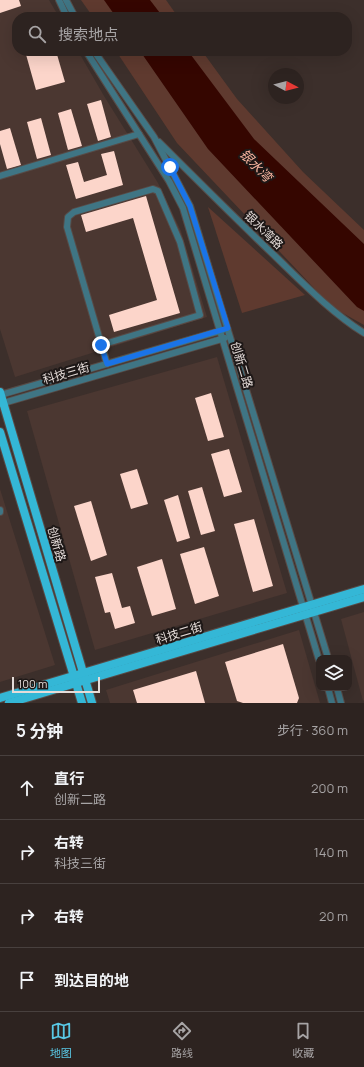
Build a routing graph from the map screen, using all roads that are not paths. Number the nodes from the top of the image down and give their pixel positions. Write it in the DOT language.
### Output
graph roads {
  1 [pos="59,0"];
  2 [pos="66,0"];
  3 [pos="65,12"];
  4 [pos="72,12"];
  5 [pos="89,56"];
  6 [pos="97,56"];
  7 [pos="139,134"];
  8 [pos="154,137"];
  9 [pos="0,176"];
  10 [pos="192,239"];
  11 [pos="180,242"];
  12 [pos="228,328"];
  13 [pos="220,331"];
  14 [pos="364,332"];
  15 [pos="230,337"];
  16 [pos="222,339"];
  17 [pos="101,345"];
  18 [pos="107,364"];
  19 [pos="1,398"];
  20 [pos="0,432"];
  21 [pos="364,589"];
  22 [pos="364,597"];
  23 [pos="308,610"];
  24 [pos="318,655"];
  25 [pos="327,655"];
  26 [pos="84,677"];
  27 [pos="75,680"];
  28 [pos="329,691"];
  29 [pos="338,691"];
  30 [pos="0,698"];
  31 [pos="9,703"];
  32 [pos="82,703"];
  33 [pos="92,703"];
  34 [pos="332,703"];
  35 [pos="341,703"];
  1 -- 3 [label="street"];
  2 -- 4 [label="street"];
  5 -- 7 [label="street, 创新二路"];
  6 -- 8 [label="street, 创新二路"];
  7 -- 9 [label="street"];
  7 -- 10 [label="street, 创新二路"];
  8 -- 12 [label="street, 创新二路"];
  8 -- 14 [label="street, 银水湾路"];
  10 -- 11 [label="street"];
  10 -- 13 [label="street, 创新二路"];
  11 -- 17 [label="street"];
  11 -- 17 [label="street"];
  12 -- 13 [label="street, 科技三街"];
  12 -- 15 [label="street, 创新二路"];
  13 -- 16 [label="street, 创新二路"];
  13 -- 18 [label="street, 科技三街"];
  15 -- 16 [label="street, 科技三街"];
  15 -- 23 [label="street, 创新二路"];
  16 -- 19 [label="street, 科技三街"];
  16 -- 23 [label="street, 创新二路"];
  17 -- 18 [label="street"];
  18 -- 19 [label="street, 科技三街"];
  19 -- 26 [label="main road, 创新路"];
  20 -- 27 [label="main road, 创新路"];
  21 -- 23 [label="main road, 科技二街"];
  22 -- 23 [label="main road, 科技二街"];
  23 -- 24 [label="street, 创新二路"];
  23 -- 25 [label="street, 创新二路"];
  23 -- 26 [label="main road, 科技二街"];
  26 -- 27 [label="main road, 科技二街"];
  26 -- 33 [label="main road, 创新路"];
  27 -- 30 [label="main road, 科技二街"];
  27 -- 31 [label="main road, 科技二街"];
  27 -- 32 [label="main road, 创新路"];
  28 -- 34 [label="street"];
  29 -- 35 [label="street"];
}
